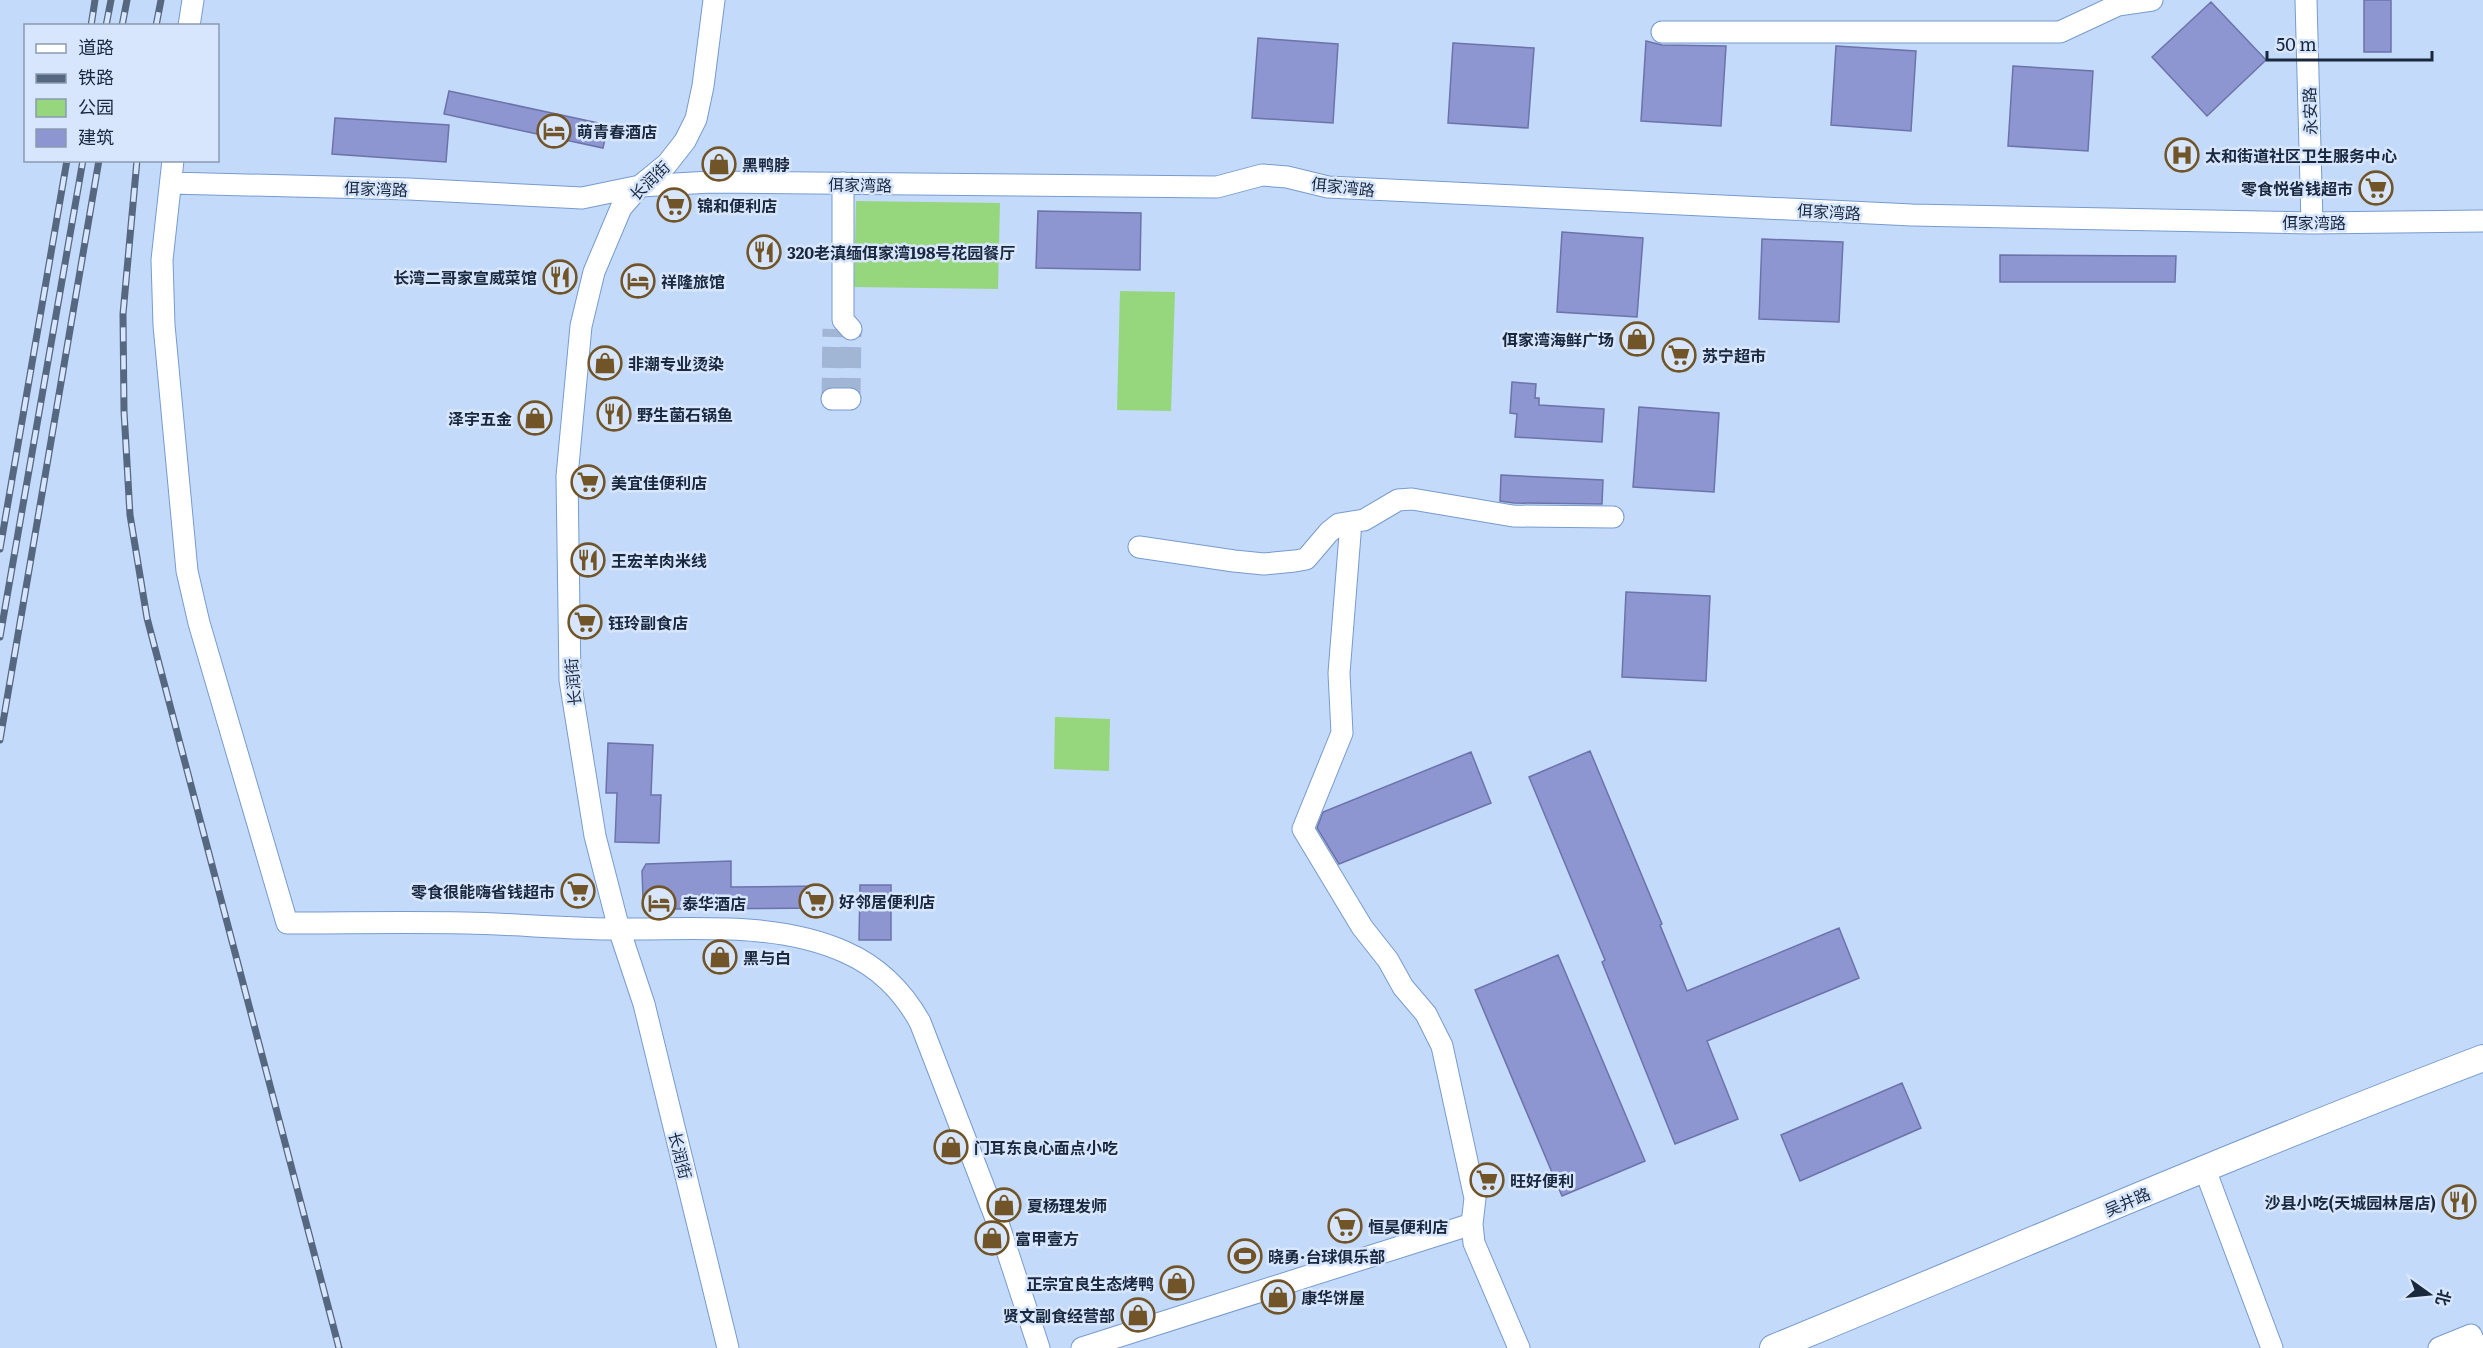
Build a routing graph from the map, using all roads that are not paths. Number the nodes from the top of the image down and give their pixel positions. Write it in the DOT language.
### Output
graph roads {
  1 [pos="193,0"];
  2 [pos="714,0"];
  3 [pos="2152,0"];
  4 [pos="2306,0"];
  5 [pos="189,24"];
  6 [pos="1662,32"];
  7 [pos="173,162"];
  8 [pos="171,183"];
  9 [pos="843,183"];
  10 [pos="640,186"];
  11 [pos="2483,221"];
  12 [pos="2312,223"];
  13 [pos="842,326"];
  14 [pos="1613,518"];
  15 [pos="1351,522"];
  16 [pos="1139,547"];
  17 [pos="620,929"];
  18 [pos="2483,1058"];
  19 [pos="2204,1167"];
  20 [pos="1472,1224"];
  21 [pos="728,1348"];
  22 [pos="1039,1348"];
  23 [pos="1082,1348"];
  24 [pos="1519,1348"];
  25 [pos="1773,1348"];
  26 [pos="2272,1348"];
  27 [pos="2439,1348"];
  28 [pos="2476,1348"];
  1 -- 5 [label="street"];
  2 -- 10 [label="street, 长润街"];
  3 -- 6 [label="street"];
  4 -- 12 [label="street, 永安路"];
  7 -- 8 [label="street"];
  8 -- 10 [label="street, 佴家湾路"];
  8 -- 17 [label="street"];
  9 -- 10 [label="street, 佴家湾路"];
  9 -- 12 [label="street, 佴家湾路"];
  9 -- 13 [label="street"];
  10 -- 17 [label="street, 长润街"];
  11 -- 12 [label="street, 佴家湾路"];
  14 -- 15 [label="street"];
  15 -- 16 [label="street"];
  15 -- 20 [label="street"];
  17 -- 21 [label="street, 长润街"];
  17 -- 22 [label="street"];
  18 -- 19 [label="street, 吴井路"];
  19 -- 25 [label="street, 吴井路"];
  19 -- 26 [label="street"];
  20 -- 23 [label="street"];
  20 -- 24 [label="street"];
  27 -- 28 [label="street"];
}
